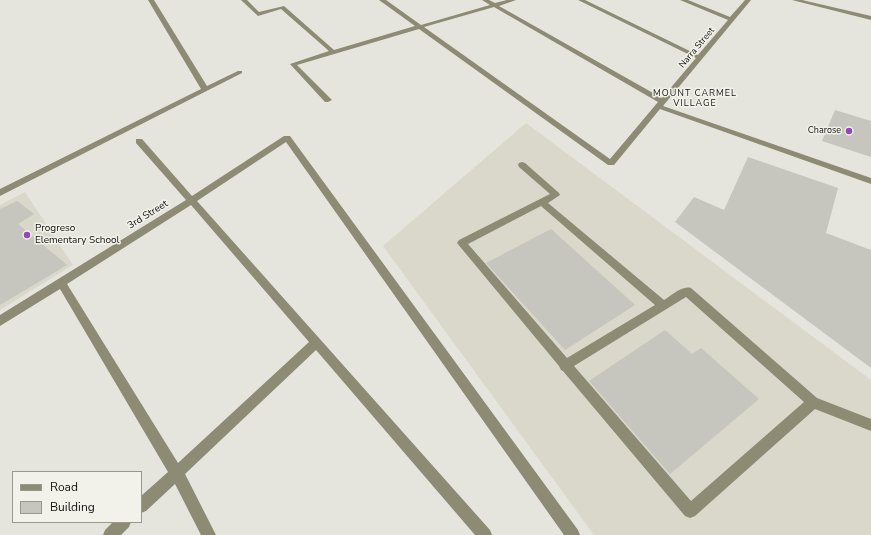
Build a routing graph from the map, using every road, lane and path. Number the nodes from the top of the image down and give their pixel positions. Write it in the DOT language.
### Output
graph roads {
  1 [pos="151,0"];
  2 [pos="244,0"];
  3 [pos="382,0"];
  4 [pos="485,0"];
  5 [pos="513,0"];
  6 [pos="581,0"];
  7 [pos="683,0"];
  8 [pos="748,0"];
  9 [pos="795,0"];
  10 [pos="495,6"];
  11 [pos="871,18"];
  12 [pos="732,20"];
  13 [pos="419,28"];
  14 [pos="333,52"];
  15 [pos="700,58"];
  16 [pos="240,72"];
  17 [pos="205,89"];
  18 [pos="328,100"];
  19 [pos="661,104"];
  20 [pos="139,141"];
  21 [pos="522,165"];
  22 [pos="871,181"];
  23 [pos="0,193"];
  24 [pos="191,201"];
  25 [pos="542,202"];
  26 [pos="61,282"];
  27 [pos="662,305"];
  28 [pos="0,321"];
  29 [pos="316,343"];
  30 [pos="565,366"];
  31 [pos="813,402"];
  32 [pos="871,425"];
  33 [pos="176,472"];
  34 [pos="142,505"];
  35 [pos="123,523"];
  36 [pos="110,535"];
  37 [pos="209,535"];
  38 [pos="485,535"];
  39 [pos="573,535"];
  1 -- 17 [label="street"];
  2 -- 14 [label="street"];
  3 -- 13 [label="street"];
  4 -- 10 [label="street"];
  5 -- 10 [label="street"];
  6 -- 15 [label="street"];
  7 -- 12 [label="street"];
  8 -- 12 [label="street, Narra Street"];
  9 -- 11 [label="street"];
  10 -- 13 [label="street"];
  10 -- 19 [label="street"];
  12 -- 15 [label="street, Narra Street"];
  13 -- 14 [label="street"];
  13 -- 19 [label="street, Narra Street"];
  14 -- 18 [label="street"];
  15 -- 19 [label="street, Narra Street"];
  16 -- 17 [label="street"];
  17 -- 23 [label="street"];
  19 -- 22 [label="street"];
  20 -- 24 [label="street"];
  21 -- 25 [label="street"];
  24 -- 26 [label="street, 3rd Street"];
  24 -- 29 [label="street"];
  24 -- 39 [label="street, 3rd Street"];
  25 -- 27 [label="street"];
  25 -- 30 [label="street"];
  26 -- 28 [label="street, 3rd Street"];
  26 -- 33 [label="street"];
  27 -- 30 [label="street"];
  27 -- 31 [label="street"];
  29 -- 33 [label="street"];
  29 -- 38 [label="street"];
  30 -- 31 [label="street"];
  31 -- 32 [label="street"];
  33 -- 34 [label="street"];
  33 -- 37 [label="street"];
  35 -- 36 [label="street"];
}
